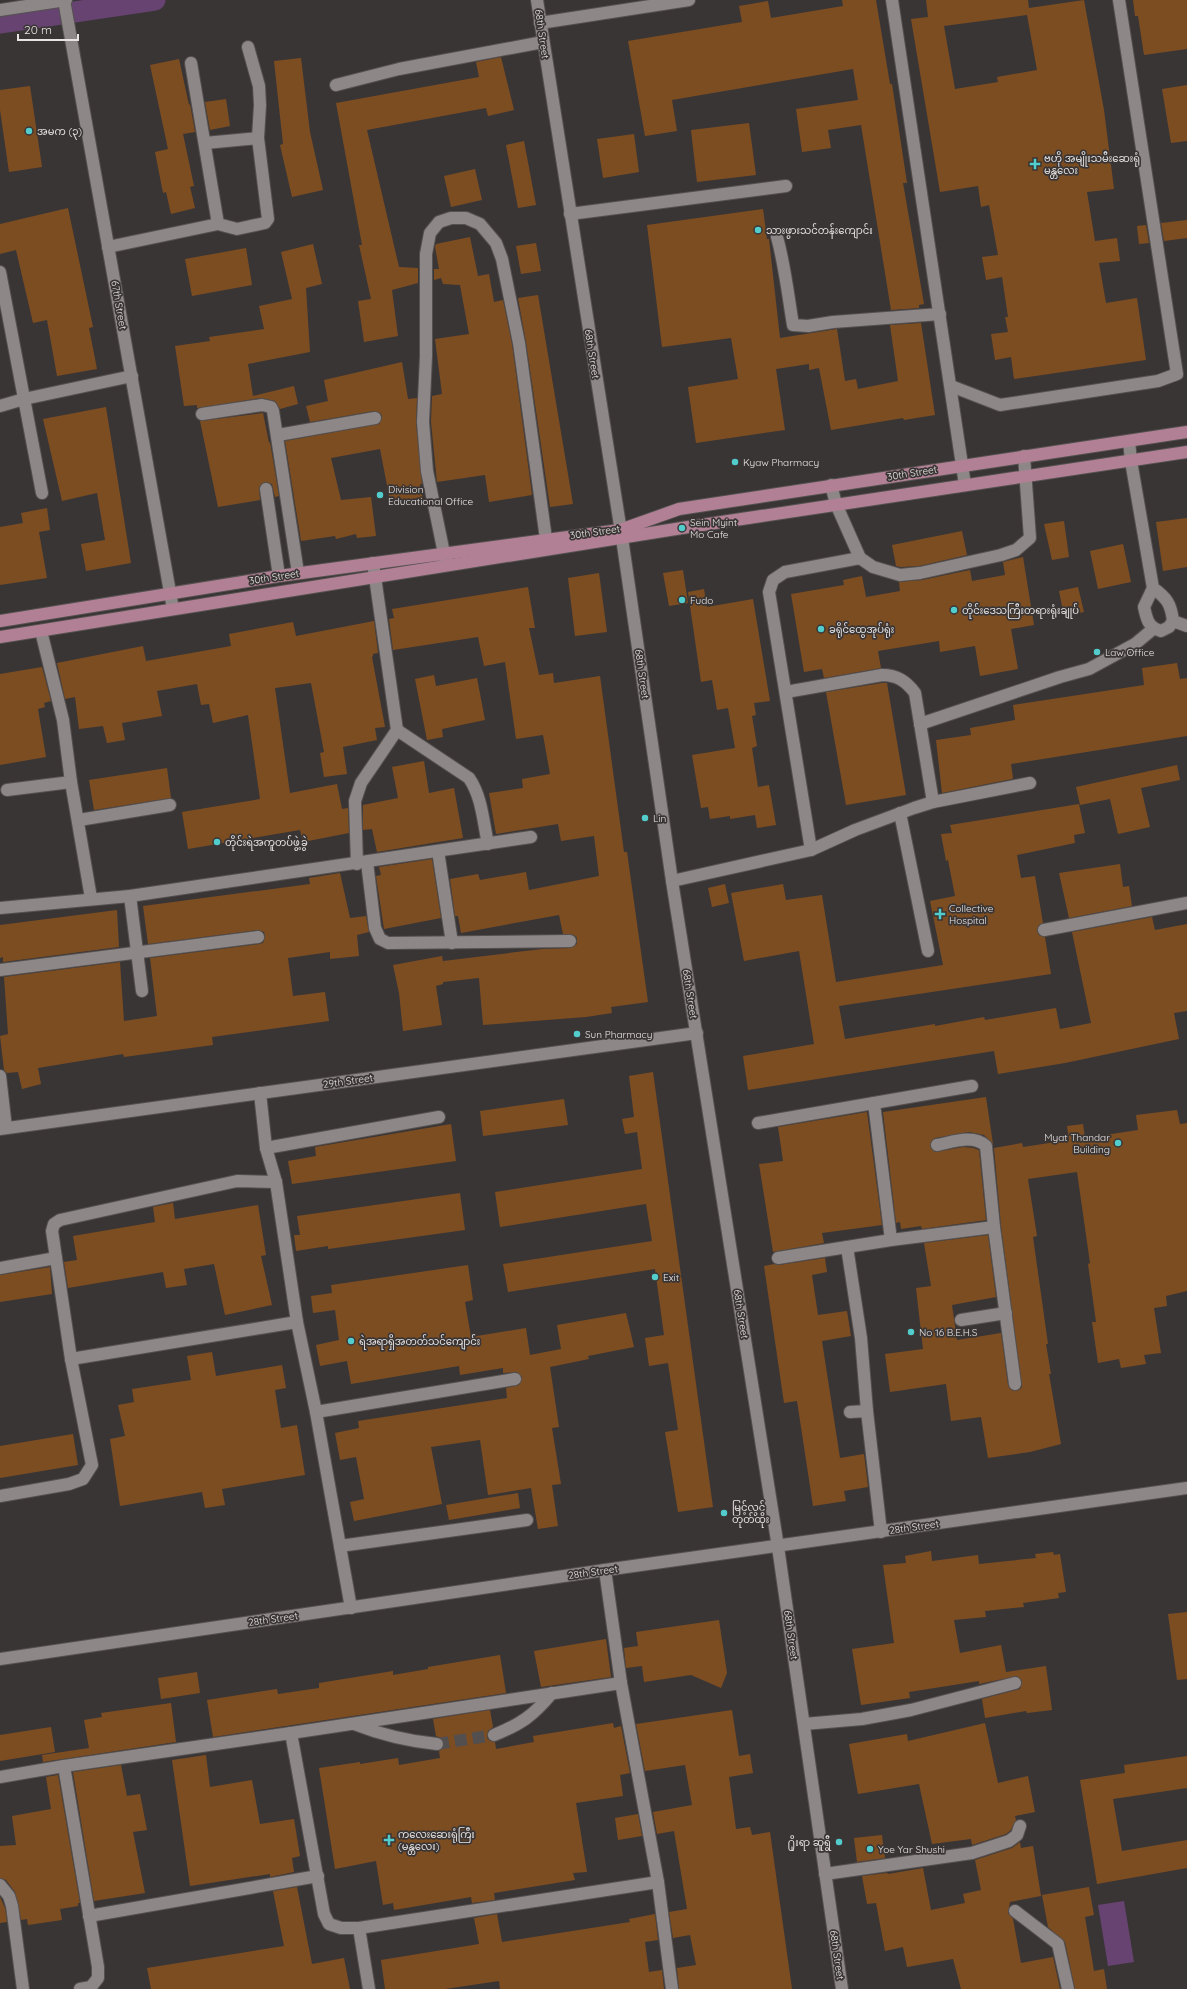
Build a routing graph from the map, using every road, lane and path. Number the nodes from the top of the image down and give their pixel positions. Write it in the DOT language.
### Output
graph roads {
  1 [pos="537,0"];
  2 [pos="689,0"];
  3 [pos="892,0"];
  4 [pos="1119,0"];
  5 [pos="65,1"];
  6 [pos="0,10"];
  7 [pos="540,23"];
  8 [pos="543,42"];
  9 [pos="248,48"];
  10 [pos="191,63"];
  11 [pos="336,84"];
  12 [pos="258,138"];
  13 [pos="205,143"];
  14 [pos="786,186"];
  15 [pos="570,214"];
  16 [pos="218,224"];
  17 [pos="778,237"];
  18 [pos="108,247"];
  19 [pos="0,272"];
  20 [pos="940,314"];
  21 [pos="1182,373"];
  22 [pos="132,376"];
  23 [pos="952,386"];
  24 [pos="24,399"];
  25 [pos="0,406"];
  26 [pos="202,414"];
  27 [pos="375,418"];
  28 [pos="1187,432"];
  29 [pos="278,435"];
  30 [pos="1129,441"];
  31 [pos="1187,452"];
  32 [pos="1024,456"];
  33 [pos="1131,461"];
  34 [pos="963,465"];
  35 [pos="1025,477"];
  36 [pos="831,485"];
  37 [pos="965,485"];
  38 [pos="266,489"];
  39 [pos="42,493"];
  40 [pos="756,497"];
  41 [pos="836,504"];
  42 [pos="758,516"];
  43 [pos="621,534"];
  44 [pos="546,539"];
  45 [pos="860,558"];
  46 [pos="445,559"];
  47 [pos="373,563"];
  48 [pos="298,573"];
  49 [pos="279,576"];
  50 [pos="375,577"];
  51 [pos="1153,588"];
  52 [pos="170,594"];
  53 [pos="173,609"];
  54 [pos="1173,621"];
  55 [pos="0,622"];
  56 [pos="1187,626"];
  57 [pos="1153,628"];
  58 [pos="41,631"];
  59 [pos="0,637"];
  60 [pos="786,692"];
  61 [pos="920,724"];
  62 [pos="397,730"];
  63 [pos="71,782"];
  64 [pos="1030,783"];
  65 [pos="7,790"];
  66 [pos="933,802"];
  67 [pos="170,805"];
  68 [pos="900,813"];
  69 [pos="79,820"];
  70 [pos="531,837"];
  71 [pos="488,844"];
  72 [pos="811,850"];
  73 [pos="438,851"];
  74 [pos="362,863"];
  75 [pos="672,881"];
  76 [pos="130,896"];
  77 [pos="91,898"];
  78 [pos="1187,903"];
  79 [pos="0,908"];
  80 [pos="1044,930"];
  81 [pos="258,937"];
  82 [pos="570,941"];
  83 [pos="452,942"];
  84 [pos="928,951"];
  85 [pos="137,954"];
  86 [pos="0,970"];
  87 [pos="142,991"];
  88 [pos="697,1033"];
  89 [pos="0,1076"];
  90 [pos="972,1086"];
  91 [pos="260,1093"];
  92 [pos="874,1103"];
  93 [pos="439,1117"];
  94 [pos="758,1123"];
  95 [pos="3,1128"];
  96 [pos="938,1145"];
  97 [pos="266,1148"];
  98 [pos="276,1182"];
  99 [pos="994,1227"];
  100 [pos="891,1240"];
  101 [pos="847,1247"];
  102 [pos="56,1258"];
  103 [pos="778,1258"];
  104 [pos="0,1268"];
  105 [pos="1006,1313"];
  106 [pos="961,1320"];
  107 [pos="297,1322"];
  108 [pos="71,1359"];
  109 [pos="515,1380"];
  110 [pos="1015,1384"];
  111 [pos="867,1411"];
  112 [pos="316,1412"];
  113 [pos="850,1412"];
  114 [pos="1187,1488"];
  115 [pos="0,1496"];
  116 [pos="527,1520"];
  117 [pos="881,1532"];
  118 [pos="340,1546"];
  119 [pos="778,1547"];
  120 [pos="605,1570"];
  121 [pos="351,1608"];
  122 [pos="0,1659"];
  123 [pos="621,1683"];
  124 [pos="1015,1683"];
  125 [pos="552,1693"];
  126 [pos="353,1724"];
  127 [pos="804,1724"];
  128 [pos="291,1733"];
  129 [pos="494,1735"];
  130 [pos="437,1744"];
  131 [pos="64,1766"];
  132 [pos="0,1777"];
  133 [pos="1020,1826"];
  134 [pos="825,1874"];
  135 [pos="318,1876"];
  136 [pos="658,1882"];
  137 [pos="0,1885"];
  138 [pos="1015,1911"];
  139 [pos="89,1916"];
  140 [pos="359,1928"];
  141 [pos="87,1988"];
  142 [pos="23,1989"];
  143 [pos="369,1989"];
  144 [pos="672,1989"];
  145 [pos="842,1989"];
  146 [pos="1068,1989"];
  1 -- 7 [label="street, 68th Street"];
  2 -- 7 [label="street"];
  3 -- 20 [label="street"];
  4 -- 21 [label="street"];
  5 -- 6 [label="street"];
  5 -- 18 [label="street, 67th Street"];
  7 -- 8 [label="street, 68th Street"];
  8 -- 11 [label="street"];
  8 -- 15 [label="street, 68th Street"];
  9 -- 12 [label="street"];
  10 -- 13 [label="street"];
  12 -- 13 [label="street"];
  12 -- 16 [label="street"];
  13 -- 16 [label="street"];
  14 -- 15 [label="street"];
  15 -- 43 [label="street, 68th Street"];
  16 -- 18 [label="street"];
  17 -- 20 [label="street"];
  18 -- 22 [label="street, 67th Street"];
  19 -- 24 [label="street"];
  20 -- 23 [label="street"];
  21 -- 23 [label="street"];
  22 -- 24 [label="street"];
  22 -- 52 [label="street, 67th Street"];
  23 -- 34 [label="street"];
  24 -- 25 [label="street"];
  24 -- 39 [label="street"];
  26 -- 29 [label="street"];
  27 -- 29 [label="street"];
  28 -- 30 [label="main road, 30th Street"];
  29 -- 48 [label="street"];
  30 -- 32 [label="main road, 30th Street"];
  30 -- 33 [label="street"];
  31 -- 33 [label="main road, 30th Street"];
  32 -- 34 [label="main road, 30th Street"];
  32 -- 35 [label="street"];
  33 -- 35 [label="main road, 30th Street"];
  33 -- 51 [label="street"];
  34 -- 36 [label="main road, 30th Street"];
  34 -- 37 [label="street"];
  35 -- 37 [label="main road, 30th Street"];
  35 -- 45 [label="street"];
  36 -- 40 [label="main road, 30th Street"];
  36 -- 41 [label="street"];
  37 -- 41 [label="main road, 30th Street"];
  38 -- 49 [label="street"];
  40 -- 42 [label="main road"];
  40 -- 43 [label="main road, 30th Street"];
  41 -- 42 [label="main road, 30th Street"];
  41 -- 45 [label="street"];
  42 -- 43 [label="main road, 30th Street"];
  43 -- 44 [label="main road, 30th Street"];
  43 -- 46 [label="main road, 30th Street"];
  43 -- 75 [label="street, 68th Street"];
  44 -- 46 [label="main road, 30th Street"];
  44 -- 46 [label="street"];
  45 -- 60 [label="street"];
  46 -- 47 [label="main road, 30th Street"];
  46 -- 50 [label="main road, 30th Street"];
  47 -- 48 [label="main road, 30th Street"];
  47 -- 50 [label="street"];
  48 -- 49 [label="main road, 30th Street"];
  49 -- 52 [label="main road, 30th Street"];
  50 -- 53 [label="main road, 30th Street"];
  50 -- 62 [label="street"];
  51 -- 54 [label="street"];
  51 -- 57 [label="street"];
  52 -- 53 [label="street, 67th Street"];
  52 -- 55 [label="main road, 30th Street"];
  53 -- 58 [label="main road, 30th Street"];
  54 -- 56 [label="street"];
  54 -- 57 [label="street"];
  57 -- 61 [label="street"];
  58 -- 59 [label="main road, 30th Street"];
  58 -- 63 [label="street"];
  60 -- 61 [label="street"];
  60 -- 72 [label="street"];
  61 -- 66 [label="street"];
  62 -- 71 [label="street"];
  62 -- 74 [label="street"];
  63 -- 65 [label="street"];
  63 -- 69 [label="street"];
  64 -- 66 [label="street"];
  66 -- 68 [label="street"];
  67 -- 69 [label="street"];
  68 -- 72 [label="street"];
  68 -- 84 [label="street"];
  69 -- 77 [label="street"];
  70 -- 71 [label="street"];
  71 -- 73 [label="street"];
  72 -- 75 [label="street"];
  73 -- 74 [label="street"];
  73 -- 83 [label="street"];
  74 -- 76 [label="street"];
  74 -- 83 [label="street"];
  75 -- 88 [label="street, 68th Street"];
  76 -- 77 [label="street"];
  76 -- 85 [label="street"];
  77 -- 79 [label="street"];
  78 -- 80 [label="street"];
  81 -- 85 [label="street"];
  82 -- 83 [label="street"];
  85 -- 86 [label="street"];
  85 -- 87 [label="street"];
  88 -- 91 [label="street, 29th Street"];
  88 -- 119 [label="street, 68th Street"];
  89 -- 95 [label="street"];
  90 -- 92 [label="street"];
  91 -- 95 [label="street, 29th Street"];
  91 -- 97 [label="street"];
  92 -- 94 [label="street"];
  92 -- 100 [label="street"];
  93 -- 97 [label="street"];
  96 -- 99 [label="street"];
  97 -- 98 [label="street"];
  98 -- 102 [label="street"];
  98 -- 107 [label="street"];
  99 -- 100 [label="street"];
  99 -- 105 [label="street"];
  100 -- 101 [label="street"];
  101 -- 103 [label="street"];
  101 -- 111 [label="street"];
  102 -- 104 [label="street"];
  102 -- 108 [label="street"];
  105 -- 106 [label="street"];
  105 -- 110 [label="street"];
  107 -- 108 [label="street"];
  107 -- 112 [label="street"];
  108 -- 115 [label="street"];
  109 -- 112 [label="street"];
  111 -- 113 [label="street"];
  111 -- 117 [label="street"];
  112 -- 118 [label="street"];
  114 -- 117 [label="street, 28th Street"];
  116 -- 118 [label="street"];
  117 -- 119 [label="street, 28th Street"];
  118 -- 121 [label="street"];
  119 -- 120 [label="street, 28th Street"];
  119 -- 127 [label="street, 68th Street"];
  120 -- 121 [label="street, 28th Street"];
  120 -- 123 [label="street"];
  121 -- 122 [label="street, 28th Street"];
  123 -- 125 [label="street"];
  123 -- 136 [label="street"];
  124 -- 127 [label="street"];
  125 -- 126 [label="street"];
  125 -- 129 [label="street"];
  126 -- 128 [label="street"];
  126 -- 130 [label="street"];
  127 -- 134 [label="street, 68th Street"];
  128 -- 131 [label="street"];
  128 -- 135 [label="street"];
  131 -- 132 [label="street"];
  131 -- 139 [label="street"];
  133 -- 134 [label="street"];
  134 -- 145 [label="street, 68th Street"];
  135 -- 139 [label="street"];
  135 -- 140 [label="street"];
  136 -- 140 [label="street"];
  136 -- 144 [label="street"];
  137 -- 142 [label="street"];
  138 -- 146 [label="street"];
  139 -- 141 [label="street"];
  140 -- 143 [label="street"];
}
